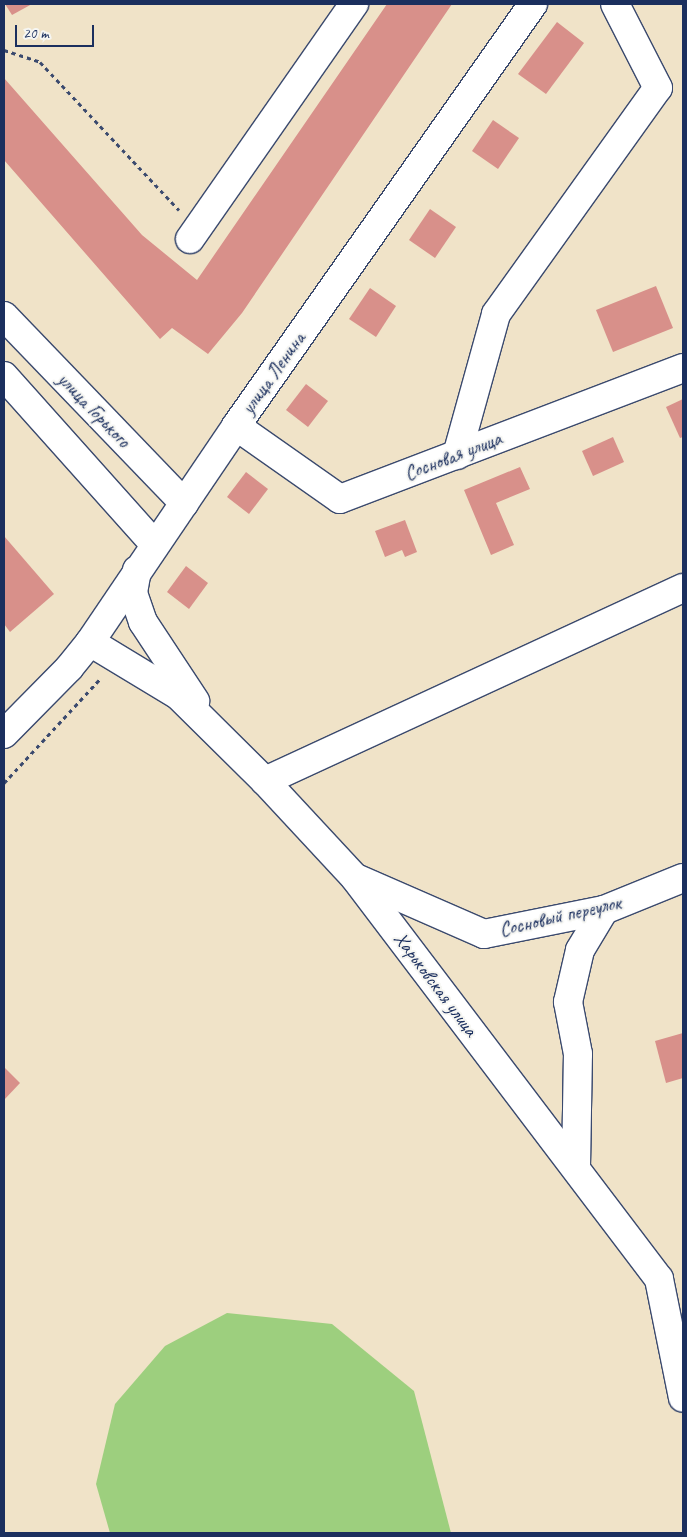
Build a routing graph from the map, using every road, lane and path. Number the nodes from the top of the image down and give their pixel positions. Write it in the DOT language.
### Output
graph roads {
  1 [pos="354,4"];
  2 [pos="615,4"];
  3 [pos="531,5"];
  4 [pos="4,50"];
  5 [pos="193,234"];
  6 [pos="4,316"];
  7 [pos="683,368"];
  8 [pos="4,376"];
  9 [pos="236,426"];
  10 [pos="457,455"];
  11 [pos="184,504"];
  12 [pos="154,544"];
  13 [pos="138,569"];
  14 [pos="683,588"];
  15 [pos="90,642"];
  16 [pos="4,734"];
  17 [pos="217,734"];
  18 [pos="265,781"];
  19 [pos="355,878"];
  20 [pos="683,878"];
  21 [pos="604,910"];
  22 [pos="576,1167"];
  23 [pos="683,1398"];
  1 -- 5 [label="street"];
  2 -- 10 [label="street"];
  3 -- 9 [label="street, улица Ленина"];
  4 -- 5 [label="path"];
  6 -- 11 [label="street, улица Горького"];
  7 -- 10 [label="street, Сосновая улица"];
  8 -- 12 [label="street"];
  9 -- 10 [label="street, Сосновая улица"];
  9 -- 11 [label="street, улица Ленина"];
  11 -- 12 [label="street, улица Ленина"];
  12 -- 13 [label="street, улица Ленина"];
  13 -- 15 [label="street, улица Ленина"];
  13 -- 17 [label="street"];
  14 -- 18 [label="street"];
  15 -- 16 [label="street, улица Ленина"];
  15 -- 17 [label="street, Харьковская улица"];
  17 -- 18 [label="street, Харьковская улица"];
  18 -- 19 [label="street, Харьковская улица"];
  19 -- 21 [label="street, Сосновый переулок"];
  19 -- 22 [label="street, Харьковская улица"];
  20 -- 21 [label="street, Сосновый переулок"];
  21 -- 22 [label="street"];
  22 -- 23 [label="street, Харьковская улица"];
}
